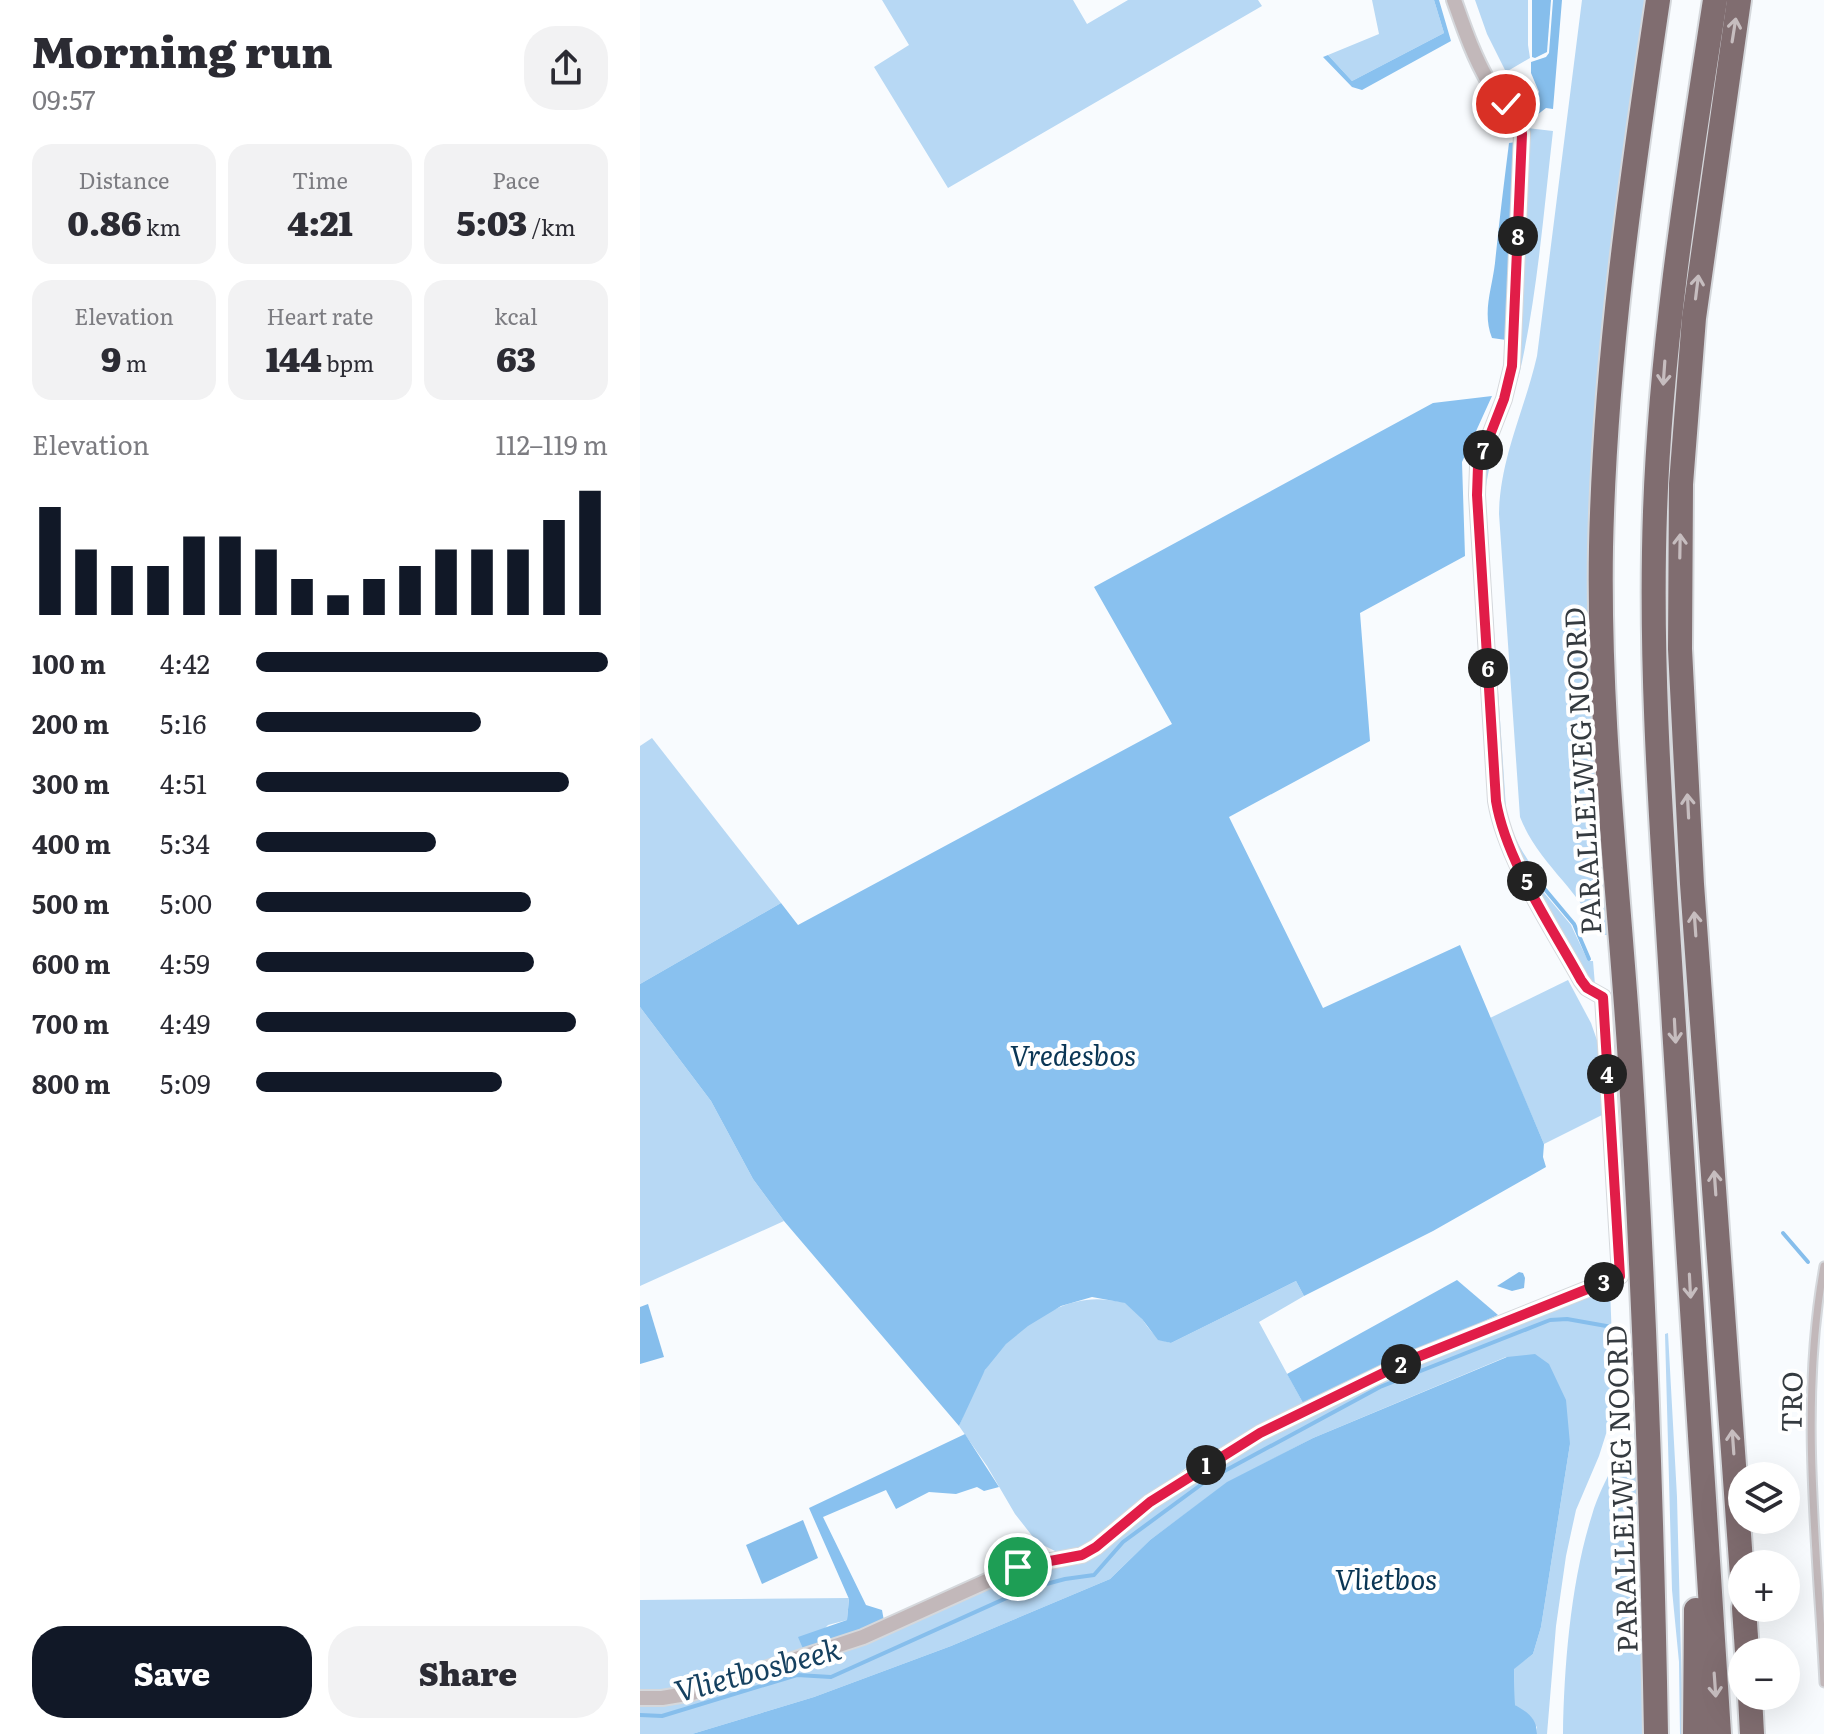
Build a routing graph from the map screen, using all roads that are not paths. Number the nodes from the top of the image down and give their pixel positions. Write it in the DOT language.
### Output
graph roads {
  1 [pos="1454,0"];
  2 [pos="1658,0"];
  3 [pos="1670,0"];
  4 [pos="1715,0"];
  5 [pos="1739,0"];
  6 [pos="1824,1266"];
  7 [pos="1701,1476"];
  8 [pos="1740,1550"];
  9 [pos="1824,1683"];
  10 [pos="640,1698"];
  11 [pos="1751,1710"];
  12 [pos="1656,1734"];
  13 [pos="1669,1734"];
  14 [pos="1695,1734"];
  15 [pos="1719,1734"];
  16 [pos="1752,1734"];
  1 -- 10 [label="street"];
  2 -- 12 [label="highway, PARALLELWEG NOORD"];
  3 -- 13 [label="highway, PARALLELWEG NOORD"];
  4 -- 7 [label="highway, one-way"];
  8 -- 5 [label="highway, one-way"];
  6 -- 9 [label="lane, TRO"];
  7 -- 14 [label="highway"];
  7 -- 15 [label="highway, one-way"];
  11 -- 16 [label="highway"];
}
